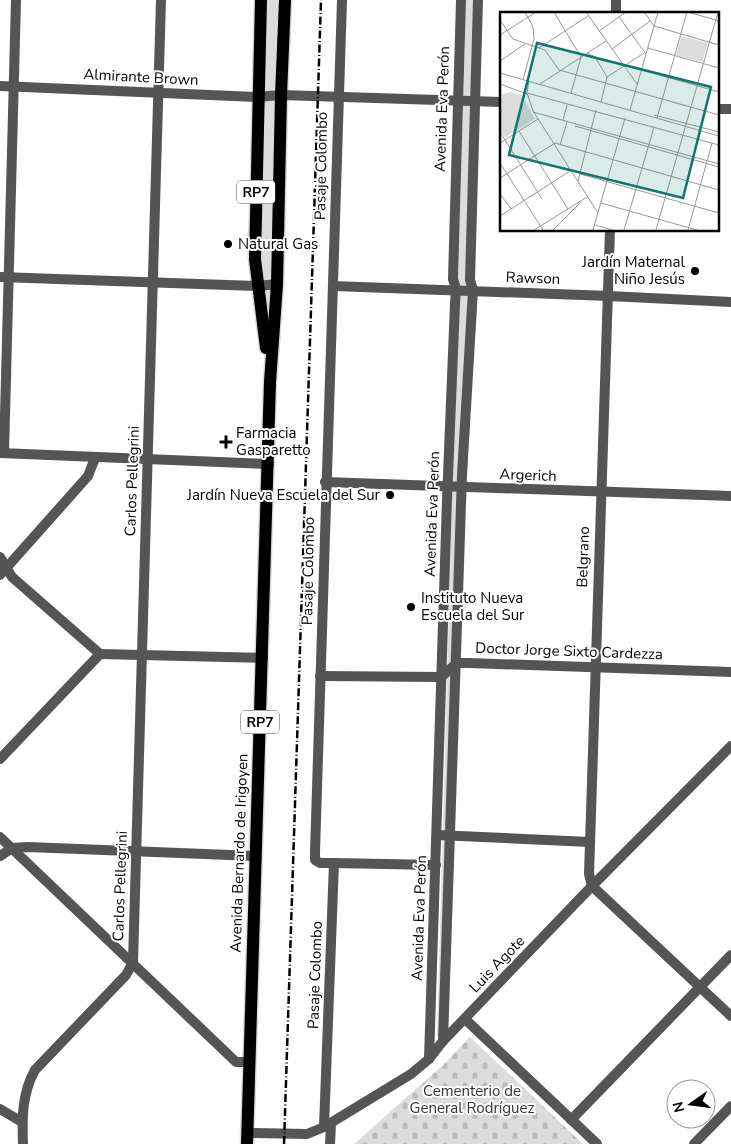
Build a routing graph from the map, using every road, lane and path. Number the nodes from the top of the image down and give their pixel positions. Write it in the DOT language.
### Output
graph roads {
  1 [pos="16,0"];
  2 [pos="161,0"];
  3 [pos="261,0"];
  4 [pos="285,0"];
  5 [pos="342,0"];
  6 [pos="461,0"];
  7 [pos="478,0"];
  8 [pos="0,86"];
  9 [pos="13,86"];
  10 [pos="157,92"];
  11 [pos="281,95"];
  12 [pos="257,97"];
  13 [pos="338,97"];
  14 [pos="458,100"];
  15 [pos="475,101"];
  16 [pos="500,102"];
  17 [pos="718,109"];
  18 [pos="731,109"];
  19 [pos="610,231"];
  20 [pos="5,277"];
  21 [pos="154,281"];
  22 [pos="278,284"];
  23 [pos="258,286"];
  24 [pos="333,286"];
  25 [pos="456,289"];
  26 [pos="473,290"];
  27 [pos="609,296"];
  28 [pos="731,302"];
  29 [pos="270,382"];
  30 [pos="2,453"];
  31 [pos="95,458"];
  32 [pos="147,460"];
  33 [pos="268,464"];
  34 [pos="325,482"];
  35 [pos="447,487"];
  36 [pos="462,488"];
  37 [pos="600,492"];
  38 [pos="731,496"];
  39 [pos="0,557"];
  40 [pos="3,571"];
  41 [pos="100,654"];
  42 [pos="142,655"];
  43 [pos="263,658"];
  44 [pos="457,663"];
  45 [pos="595,667"];
  46 [pos="731,672"];
  47 [pos="320,676"];
  48 [pos="442,677"];
  49 [pos="731,746"];
  50 [pos="0,759"];
  51 [pos="437,834"];
  52 [pos="450,835"];
  53 [pos="0,837"];
  54 [pos="590,842"];
  55 [pos="12,848"];
  56 [pos="136,851"];
  57 [pos="0,856"];
  58 [pos="255,856"];
  59 [pos="334,863"];
  60 [pos="436,865"];
  61 [pos="592,886"];
  62 [pos="731,955"];
  63 [pos="132,962"];
  64 [pos="700,988"];
  65 [pos="731,1016"];
  66 [pos="465,1019"];
  67 [pos="443,1041"];
  68 [pos="429,1059"];
  69 [pos="249,1062"];
  70 [pos="731,1106"];
  71 [pos="0,1109"];
  72 [pos="571,1120"];
  73 [pos="22,1122"];
  74 [pos="328,1126"];
  75 [pos="247,1139"];
  76 [pos="23,1144"];
  77 [pos="330,1144"];
  78 [pos="597,1144"];
  79 [pos="694,1144"];
  1 -- 9 [label="street"];
  2 -- 10 [label="street, Carlos Pellegrini"];
  3 -- 12 [label="main road, RP7"];
  4 -- 11 [label="main road, RP7"];
  5 -- 13 [label="street, Pasaje Colombo"];
  6 -- 14 [label="street, Avenida Eva Perón"];
  7 -- 15 [label="street, Avenida Eva Perón"];
  8 -- 9 [label="street, Almirante Brown"];
  9 -- 10 [label="street, Almirante Brown"];
  9 -- 20 [label="street"];
  10 -- 12 [label="street, Almirante Brown"];
  10 -- 21 [label="street, Carlos Pellegrini"];
  11 -- 12 [label="street, Almirante Brown"];
  11 -- 13 [label="street, Almirante Brown"];
  11 -- 22 [label="main road, RP7"];
  12 -- 23 [label="main road, RP7"];
  13 -- 14 [label="street, Almirante Brown"];
  13 -- 24 [label="street, Pasaje Colombo"];
  14 -- 15 [label="street, Almirante Brown"];
  14 -- 25 [label="street, Avenida Eva Perón"];
  15 -- 16 [label="street, Almirante Brown"];
  15 -- 26 [label="street, Avenida Eva Perón"];
  17 -- 18 [label="street"];
  19 -- 27 [label="street, Belgrano"];
  20 -- 21 [label="street"];
  20 -- 30 [label="street"];
  21 -- 23 [label="street"];
  21 -- 32 [label="street, Carlos Pellegrini"];
  22 -- 23 [label="street"];
  22 -- 29 [label="main road, RP7"];
  23 -- 29 [label="main road, RP7"];
  24 -- 25 [label="street, Rawson"];
  24 -- 34 [label="street, Pasaje Colombo"];
  25 -- 26 [label="street, Rawson"];
  25 -- 35 [label="street, Avenida Eva Perón"];
  26 -- 27 [label="street, Rawson"];
  26 -- 36 [label="street, Avenida Eva Perón"];
  27 -- 28 [label="street, Rawson"];
  27 -- 37 [label="street, Belgrano"];
  29 -- 33 [label="main road, Avenida Bernardo de Irigoyen / RP7"];
  30 -- 31 [label="street"];
  31 -- 32 [label="street"];
  31 -- 40 [label="street"];
  32 -- 33 [label="street"];
  32 -- 42 [label="street, Carlos Pellegrini"];
  33 -- 43 [label="main road, Avenida Bernardo de Irigoyen / RP7"];
  34 -- 35 [label="street, Argerich"];
  34 -- 47 [label="street, Pasaje Colombo"];
  35 -- 36 [label="street, Argerich"];
  35 -- 48 [label="street, Avenida Eva Perón"];
  36 -- 37 [label="street, Argerich"];
  36 -- 44 [label="street, Avenida Eva Perón"];
  37 -- 38 [label="street, Argerich"];
  37 -- 45 [label="street, Belgrano"];
  39 -- 40 [label="street"];
  40 -- 41 [label="street"];
  41 -- 42 [label="street"];
  41 -- 50 [label="street"];
  42 -- 43 [label="street"];
  42 -- 56 [label="street, Carlos Pellegrini"];
  43 -- 58 [label="main road, Avenida Bernardo de Irigoyen / RP7"];
  44 -- 45 [label="street, Doctor Jorge Sixto Cardezza"];
  44 -- 48 [label="street, Doctor Jorge Sixto Cardezza"];
  44 -- 52 [label="street, Avenida Eva Perón"];
  45 -- 46 [label="street, Doctor Jorge Sixto Cardezza"];
  45 -- 54 [label="street, Belgrano"];
  47 -- 48 [label="street"];
  47 -- 59 [label="street, Pasaje Colombo"];
  48 -- 51 [label="street, Avenida Eva Perón"];
  49 -- 61 [label="street, Luis Agote"];
  51 -- 52 [label="street"];
  51 -- 60 [label="street, Avenida Eva Perón"];
  52 -- 54 [label="street"];
  52 -- 67 [label="street, Avenida Eva Perón"];
  53 -- 55 [label="street"];
  54 -- 61 [label="street, Belgrano"];
  55 -- 56 [label="street"];
  55 -- 57 [label="street"];
  55 -- 63 [label="street"];
  56 -- 58 [label="street"];
  56 -- 63 [label="street, Carlos Pellegrini"];
  58 -- 69 [label="main road, Avenida Bernardo de Irigoyen / RP7"];
  59 -- 60 [label="street"];
  59 -- 74 [label="street, Pasaje Colombo"];
  60 -- 68 [label="street, Avenida Eva Perón"];
  61 -- 64 [label="street"];
  61 -- 66 [label="street, Luis Agote"];
  62 -- 64 [label="street"];
  63 -- 69 [label="street"];
  63 -- 73 [label="street"];
  64 -- 65 [label="street"];
  64 -- 72 [label="street"];
  66 -- 67 [label="street, Luis Agote"];
  66 -- 72 [label="street"];
  67 -- 68 [label="street, Luis Agote"];
  68 -- 74 [label="street, Luis Agote"];
  69 -- 75 [label="main road, Avenida Bernardo de Irigoyen / RP7"];
  70 -- 79 [label="street"];
  71 -- 73 [label="street"];
  72 -- 78 [label="street"];
  73 -- 76 [label="street"];
  74 -- 75 [label="street, Luis Agote"];
  74 -- 77 [label="street, Pasaje Colombo"];
}
